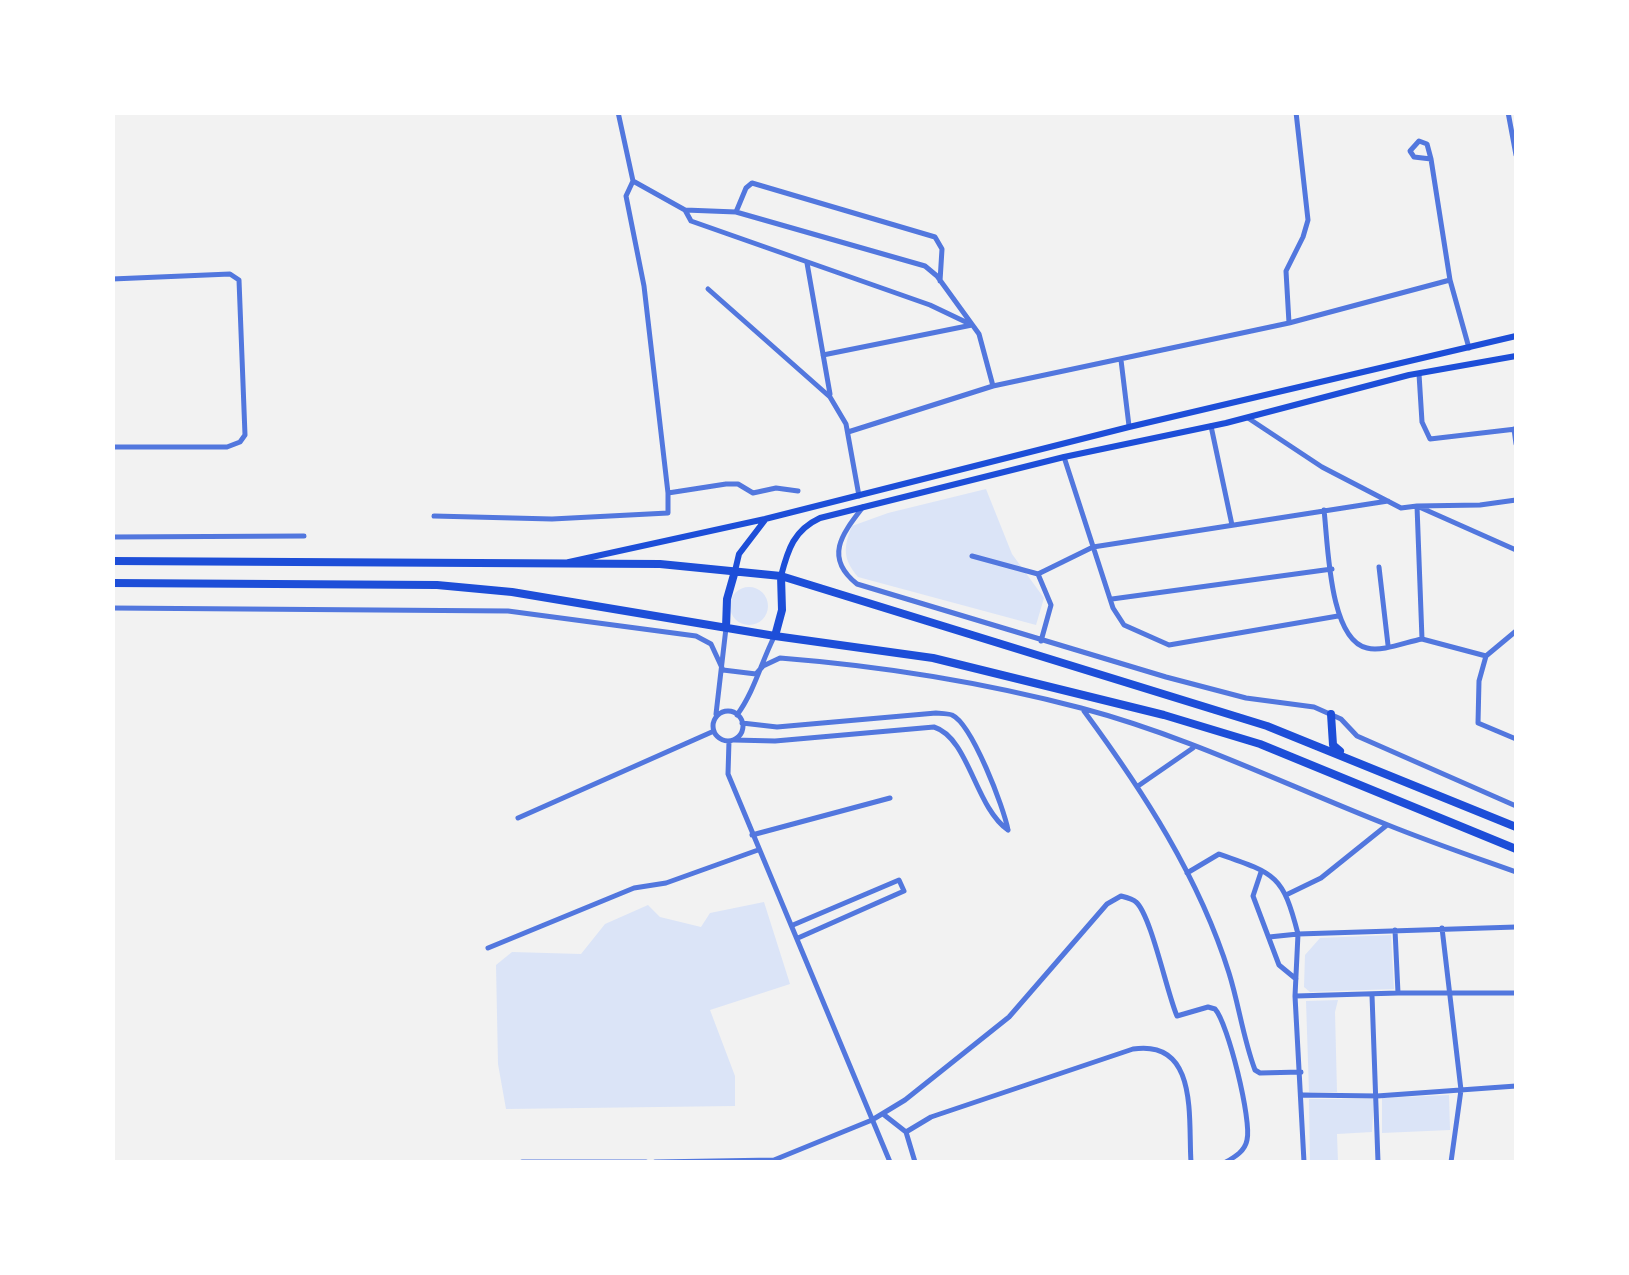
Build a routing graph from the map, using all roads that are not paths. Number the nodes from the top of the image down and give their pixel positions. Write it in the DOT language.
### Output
graph roads {
  1 [pos="618,112"];
  2 [pos="1296,112"];
  3 [pos="1508,112"];
  4 [pos="1516,156"];
  5 [pos="1431,159"];
  6 [pos="633,181"];
  7 [pos="685,210"];
  8 [pos="736,212"];
  9 [pos="806,263"];
  10 [pos="112,279"];
  11 [pos="1450,280"];
  12 [pos="940,282"];
  13 [pos="708,289"];
  14 [pos="1289,322"];
  15 [pos="972,326"];
  16 [pos="1516,336"];
  17 [pos="1469,348"];
  18 [pos="823,354"];
  19 [pos="1516,356"];
  20 [pos="1121,360"];
  21 [pos="1419,374"];
  22 [pos="993,386"];
  23 [pos="830,397"];
  24 [pos="1247,418"];
  25 [pos="1211,426"];
  26 [pos="1129,427"];
  27 [pos="1515,429"];
  28 [pos="848,432"];
  29 [pos="1516,444"];
  30 [pos="112,447"];
  31 [pos="1064,457"];
  32 [pos="798,491"];
  33 [pos="668,493"];
  34 [pos="859,496"];
  35 [pos="1516,500"];
  36 [pos="1388,501"];
  37 [pos="1416,506"];
  38 [pos="863,508"];
  39 [pos="1324,510"];
  40 [pos="434,516"];
  41 [pos="765,519"];
  42 [pos="1232,525"];
  43 [pos="304,536"];
  44 [pos="112,537"];
  45 [pos="1093,547"];
  46 [pos="1516,550"];
  47 [pos="972,556"];
  48 [pos="112,561"];
  49 [pos="568,562"];
  50 [pos="1379,567"];
  51 [pos="1332,568"];
  52 [pos="736,571"];
  53 [pos="1038,574"];
  54 [pos="781,576"];
  55 [pos="112,584"];
  56 [pos="1110,599"];
  57 [pos="112,608"];
  58 [pos="1338,616"];
  59 [pos="726,628"];
  60 [pos="1516,631"];
  61 [pos="775,636"];
  62 [pos="1422,639"];
  63 [pos="1041,640"];
  64 [pos="1513,642"];
  65 [pos="1388,646"];
  66 [pos="769,647"];
  67 [pos="1486,656"];
  68 [pos="780,658"];
  69 [pos="723,670"];
  70 [pos="756,674"];
  71 [pos="1083,708"];
  72 [pos="1332,714"];
  73 [pos="738,715"];
  74 [pos="716,717"];
  75 [pos="742,723"];
  76 [pos="714,731"];
  77 [pos="1516,739"];
  78 [pos="732,740"];
  79 [pos="1194,746"];
  80 [pos="1343,754"];
  81 [pos="1138,786"];
  82 [pos="890,798"];
  83 [pos="1516,806"];
  84 [pos="518,818"];
  85 [pos="1387,825"];
  86 [pos="1516,827"];
  87 [pos="752,835"];
  88 [pos="758,850"];
  89 [pos="1516,850"];
  90 [pos="1188,872"];
  91 [pos="1261,872"];
  92 [pos="1516,872"];
  93 [pos="1288,894"];
  94 [pos="792,925"];
  95 [pos="1516,927"];
  96 [pos="1442,928"];
  97 [pos="1395,930"];
  98 [pos="1298,934"];
  99 [pos="1269,937"];
  100 [pos="798,938"];
  101 [pos="488,948"];
  102 [pos="1296,979"];
  103 [pos="1449,992"];
  104 [pos="1398,993"];
  105 [pos="1516,993"];
  106 [pos="1372,995"];
  107 [pos="1296,996"];
  108 [pos="1301,1072"];
  109 [pos="1516,1086"];
  110 [pos="1460,1090"];
  111 [pos="1303,1095"];
  112 [pos="1378,1096"];
  113 [pos="883,1114"];
  114 [pos="872,1120"];
  115 [pos="906,1132"];
  116 [pos="522,1162"];
  117 [pos="646,1162"];
  118 [pos="655,1162"];
  119 [pos="764,1162"];
  120 [pos="890,1162"];
  121 [pos="915,1162"];
  122 [pos="1191,1162"];
  123 [pos="1226,1162"];
  124 [pos="1304,1162"];
  125 [pos="1378,1162"];
  126 [pos="1451,1162"];
  1 -- 6 [label="street"];
  2 -- 14 [label="street"];
  3 -- 4 [label="street"];
  5 -- 11 [label="street"];
  6 -- 7 [label="street"];
  6 -- 33 [label="street"];
  7 -- 8 [label="street"];
  7 -- 9 [label="street"];
  8 -- 12 [label="street"];
  8 -- 12 [label="street"];
  9 -- 15 [label="street"];
  9 -- 18 [label="street"];
  10 -- 30 [label="street"];
  11 -- 14 [label="street"];
  11 -- 17 [label="street"];
  12 -- 15 [label="street"];
  13 -- 23 [label="street"];
  14 -- 20 [label="street"];
  15 -- 18 [label="street"];
  15 -- 22 [label="street"];
  16 -- 17 [label="main road"];
  17 -- 26 [label="main road"];
  18 -- 23 [label="street"];
  19 -- 21 [label="main road"];
  20 -- 22 [label="street"];
  20 -- 26 [label="street"];
  21 -- 24 [label="main road"];
  21 -- 27 [label="street"];
  22 -- 28 [label="street"];
  23 -- 28 [label="street"];
  24 -- 25 [label="main road"];
  24 -- 36 [label="street"];
  25 -- 31 [label="main road"];
  25 -- 42 [label="street"];
  26 -- 34 [label="main road"];
  27 -- 29 [label="street"];
  28 -- 34 [label="street"];
  31 -- 38 [label="main road"];
  31 -- 45 [label="street"];
  32 -- 33 [label="street"];
  33 -- 40 [label="street"];
  34 -- 41 [label="main road"];
  35 -- 37 [label="street"];
  36 -- 37 [label="street"];
  36 -- 39 [label="street"];
  37 -- 46 [label="street"];
  37 -- 62 [label="street"];
  38 -- 54 [label="main road"];
  38 -- 63 [label="street"];
  39 -- 42 [label="street"];
  39 -- 51 [label="street"];
  41 -- 49 [label="main road"];
  41 -- 52 [label="main road"];
  42 -- 45 [label="street"];
  43 -- 44 [label="street"];
  45 -- 53 [label="street"];
  45 -- 56 [label="street"];
  47 -- 53 [label="street"];
  48 -- 49 [label="highway"];
  49 -- 52 [label="highway"];
  50 -- 65 [label="street"];
  51 -- 56 [label="street"];
  51 -- 58 [label="street"];
  52 -- 54 [label="highway"];
  52 -- 59 [label="highway"];
  53 -- 63 [label="street"];
  54 -- 61 [label="highway"];
  54 -- 80 [label="highway"];
  55 -- 59 [label="highway"];
  56 -- 58 [label="street"];
  57 -- 69 [label="street"];
  58 -- 65 [label="street"];
  59 -- 61 [label="highway"];
  59 -- 69 [label="street"];
  60 -- 64 [label="street"];
  61 -- 66 [label="street"];
  61 -- 89 [label="highway"];
  62 -- 65 [label="street"];
  62 -- 67 [label="street"];
  63 -- 72 [label="street"];
  64 -- 67 [label="street"];
  66 -- 68 [label="street"];
  66 -- 70 [label="street"];
  67 -- 77 [label="street"];
  68 -- 70 [label="street"];
  68 -- 71 [label="street"];
  69 -- 70 [label="street"];
  69 -- 74 [label="street"];
  70 -- 73 [label="street"];
  71 -- 79 [label="street"];
  71 -- 81 [label="street"];
  72 -- 80 [label="highway"];
  72 -- 83 [label="street"];
  73 -- 74 [label="street"];
  73 -- 75 [label="street"];
  74 -- 76 [label="street"];
  75 -- 78 [label="street"];
  75 -- 78 [label="street"];
  76 -- 78 [label="street"];
  76 -- 84 [label="street"];
  78 -- 87 [label="street"];
  79 -- 81 [label="street"];
  79 -- 85 [label="street"];
  80 -- 86 [label="highway"];
  81 -- 90 [label="street"];
  82 -- 87 [label="street"];
  85 -- 92 [label="street"];
  85 -- 93 [label="street"];
  87 -- 88 [label="street"];
  88 -- 94 [label="street"];
  88 -- 101 [label="street"];
  90 -- 91 [label="street"];
  90 -- 108 [label="street"];
  91 -- 93 [label="street"];
  91 -- 99 [label="street"];
  93 -- 98 [label="street"];
  94 -- 100 [label="street"];
  94 -- 100 [label="street"];
  95 -- 96 [label="street"];
  96 -- 97 [label="street"];
  96 -- 103 [label="street"];
  97 -- 98 [label="street"];
  97 -- 104 [label="street"];
  98 -- 99 [label="street"];
  98 -- 102 [label="street"];
  99 -- 102 [label="street"];
  100 -- 114 [label="street"];
  102 -- 107 [label="street"];
  103 -- 104 [label="street"];
  103 -- 105 [label="street"];
  103 -- 110 [label="street"];
  104 -- 106 [label="street"];
  106 -- 107 [label="street"];
  106 -- 112 [label="street"];
  107 -- 108 [label="street"];
  108 -- 111 [label="street"];
  109 -- 110 [label="street"];
  110 -- 112 [label="street"];
  110 -- 126 [label="street"];
  111 -- 112 [label="street"];
  111 -- 124 [label="street"];
  112 -- 125 [label="street"];
  113 -- 114 [label="street"];
  113 -- 115 [label="street"];
  113 -- 123 [label="street"];
  114 -- 119 [label="street"];
  114 -- 120 [label="street"];
  115 -- 121 [label="street"];
  115 -- 122 [label="street"];
  116 -- 117 [label="street"];
  118 -- 119 [label="street"];
}
